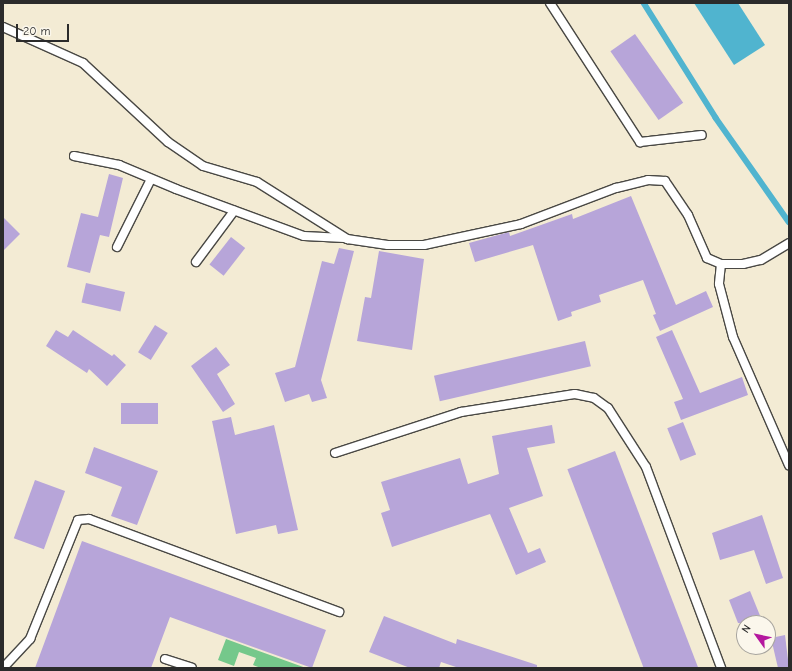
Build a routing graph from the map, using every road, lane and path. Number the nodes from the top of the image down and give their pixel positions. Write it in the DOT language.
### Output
graph roads {
  1 [pos="550,3"];
  2 [pos="3,27"];
  3 [pos="702,135"];
  4 [pos="74,156"];
  5 [pos="151,179"];
  6 [pos="234,211"];
  7 [pos="347,239"];
  8 [pos="789,243"];
  9 [pos="117,247"];
  10 [pos="196,262"];
  11 [pos="721,264"];
  12 [pos="335,453"];
  13 [pos="789,465"];
  14 [pos="339,612"];
  15 [pos="165,659"];
  16 [pos="3,668"];
  17 [pos="192,668"];
  18 [pos="721,668"];
  1 -- 3 [label="lane"];
  2 -- 7 [label="lane"];
  4 -- 5 [label="lane"];
  5 -- 6 [label="lane"];
  5 -- 9 [label="lane"];
  6 -- 7 [label="lane"];
  6 -- 10 [label="lane"];
  7 -- 11 [label="lane"];
  8 -- 11 [label="lane"];
  11 -- 13 [label="lane"];
  12 -- 18 [label="lane"];
  14 -- 16 [label="lane"];
  15 -- 17 [label="lane"];
}
